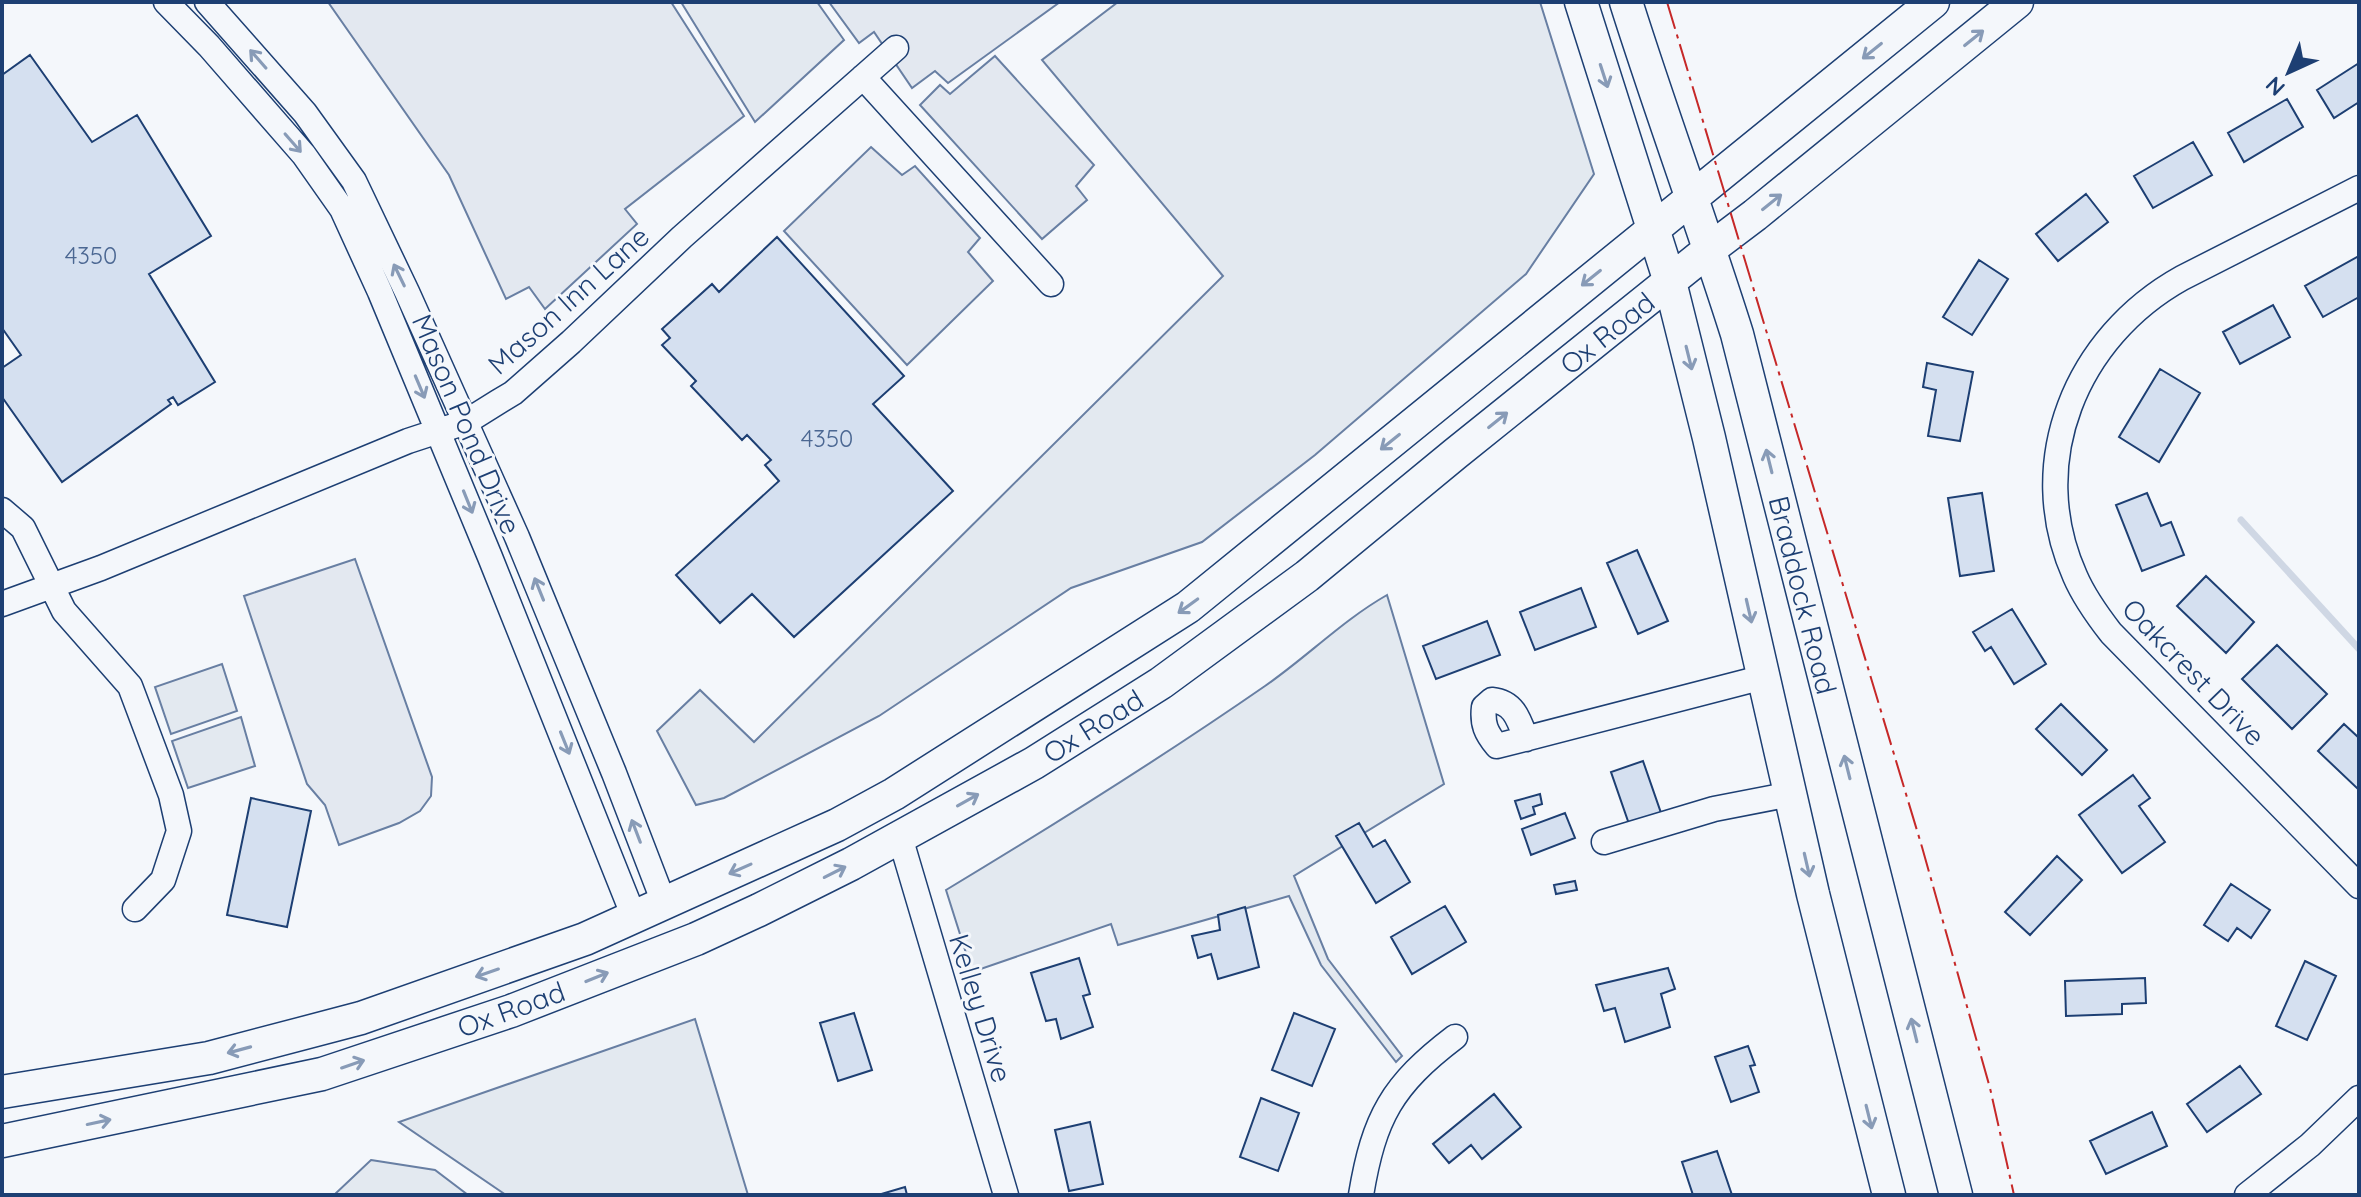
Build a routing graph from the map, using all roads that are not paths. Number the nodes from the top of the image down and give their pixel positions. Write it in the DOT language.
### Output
graph roads {
  1 [pos="166,2"];
  2 [pos="207,2"];
  3 [pos="1581,2"];
  4 [pos="1626,2"];
  5 [pos="1933,2"];
  6 [pos="2017,2"];
  7 [pos="896,48"];
  8 [pos="863,77"];
  9 [pos="2359,188"];
  10 [pos="1692,197"];
  11 [pos="1652,228"];
  12 [pos="1710,249"];
  13 [pos="1670,282"];
  14 [pos="1051,284"];
  15 [pos="466,422"];
  16 [pos="438,430"];
  17 [pos="2,510"];
  18 [pos="52,587"];
  19 [pos="2,604"];
  20 [pos="1764,677"];
  21 [pos="1526,739"];
  22 [pos="963,750"];
  23 [pos="1791,794"];
  24 [pos="837,825"];
  25 [pos="900,837"];
  26 [pos="1604,842"];
  27 [pos="2359,886"];
  28 [pos="664,903"];
  29 [pos="135,909"];
  30 [pos="634,917"];
  31 [pos="1455,1037"];
  32 [pos="2,1092"];
  33 [pos="2359,1098"];
  34 [pos="12,1139"];
  35 [pos="1006,1195"];
  36 [pos="1361,1195"];
  37 [pos="1889,1195"];
  38 [pos="1956,1195"];
  39 [pos="2247,1195"];
  1 -- 16 [label="street, Mason Pond Drive, one-way"];
  15 -- 2 [label="street, Mason Pond Drive, one-way"];
  3 -- 11 [label="main road, Braddock Road, one-way"];
  4 -- 10 [label="main road, Braddock Road"];
  5 -- 10 [label="main road, Ox Road, one-way"];
  12 -- 6 [label="main road, Ox Road, one-way"];
  7 -- 8 [label="street, Mason Inn Lane"];
  8 -- 14 [label="street"];
  8 -- 15 [label="street, Mason Inn Lane"];
  9 -- 27 [label="street, Oakcrest Drive"];
  10 -- 11 [label="main road, Ox Road"];
  10 -- 12 [label="main road, Braddock Road"];
  11 -- 13 [label="main road, Braddock Road"];
  11 -- 22 [label="main road, Ox Road, one-way"];
  12 -- 13 [label="main road, Ox Road"];
  38 -- 12 [label="main road, Braddock Road, one-way"];
  13 -- 20 [label="main road, Braddock Road, one-way"];
  25 -- 13 [label="main road, Ox Road, one-way"];
  15 -- 16 [label="street, Mason Inn Lane"];
  28 -- 15 [label="street, Mason Pond Drive, one-way"];
  16 -- 18 [label="street, Mason Inn Lane"];
  16 -- 30 [label="street, Mason Pond Drive, one-way"];
  17 -- 18 [label="street"];
  18 -- 19 [label="street, Mason Inn Lane"];
  18 -- 29 [label="street"];
  20 -- 21 [label="street"];
  20 -- 23 [label="main road, Braddock Road"];
  22 -- 24 [label="main road, Ox Road"];
  22 -- 25 [label="main road"];
  23 -- 26 [label="street"];
  23 -- 37 [label="main road, Braddock Road, one-way"];
  24 -- 25 [label="main road"];
  24 -- 28 [label="main road, Ox Road, one-way"];
  34 -- 25 [label="main road, Ox Road, one-way"];
  25 -- 35 [label="street, Kelley Drive"];
  28 -- 30 [label="main road, Ox Road"];
  30 -- 32 [label="main road, Ox Road, one-way"];
  31 -- 36 [label="street"];
  33 -- 39 [label="street"];
}
